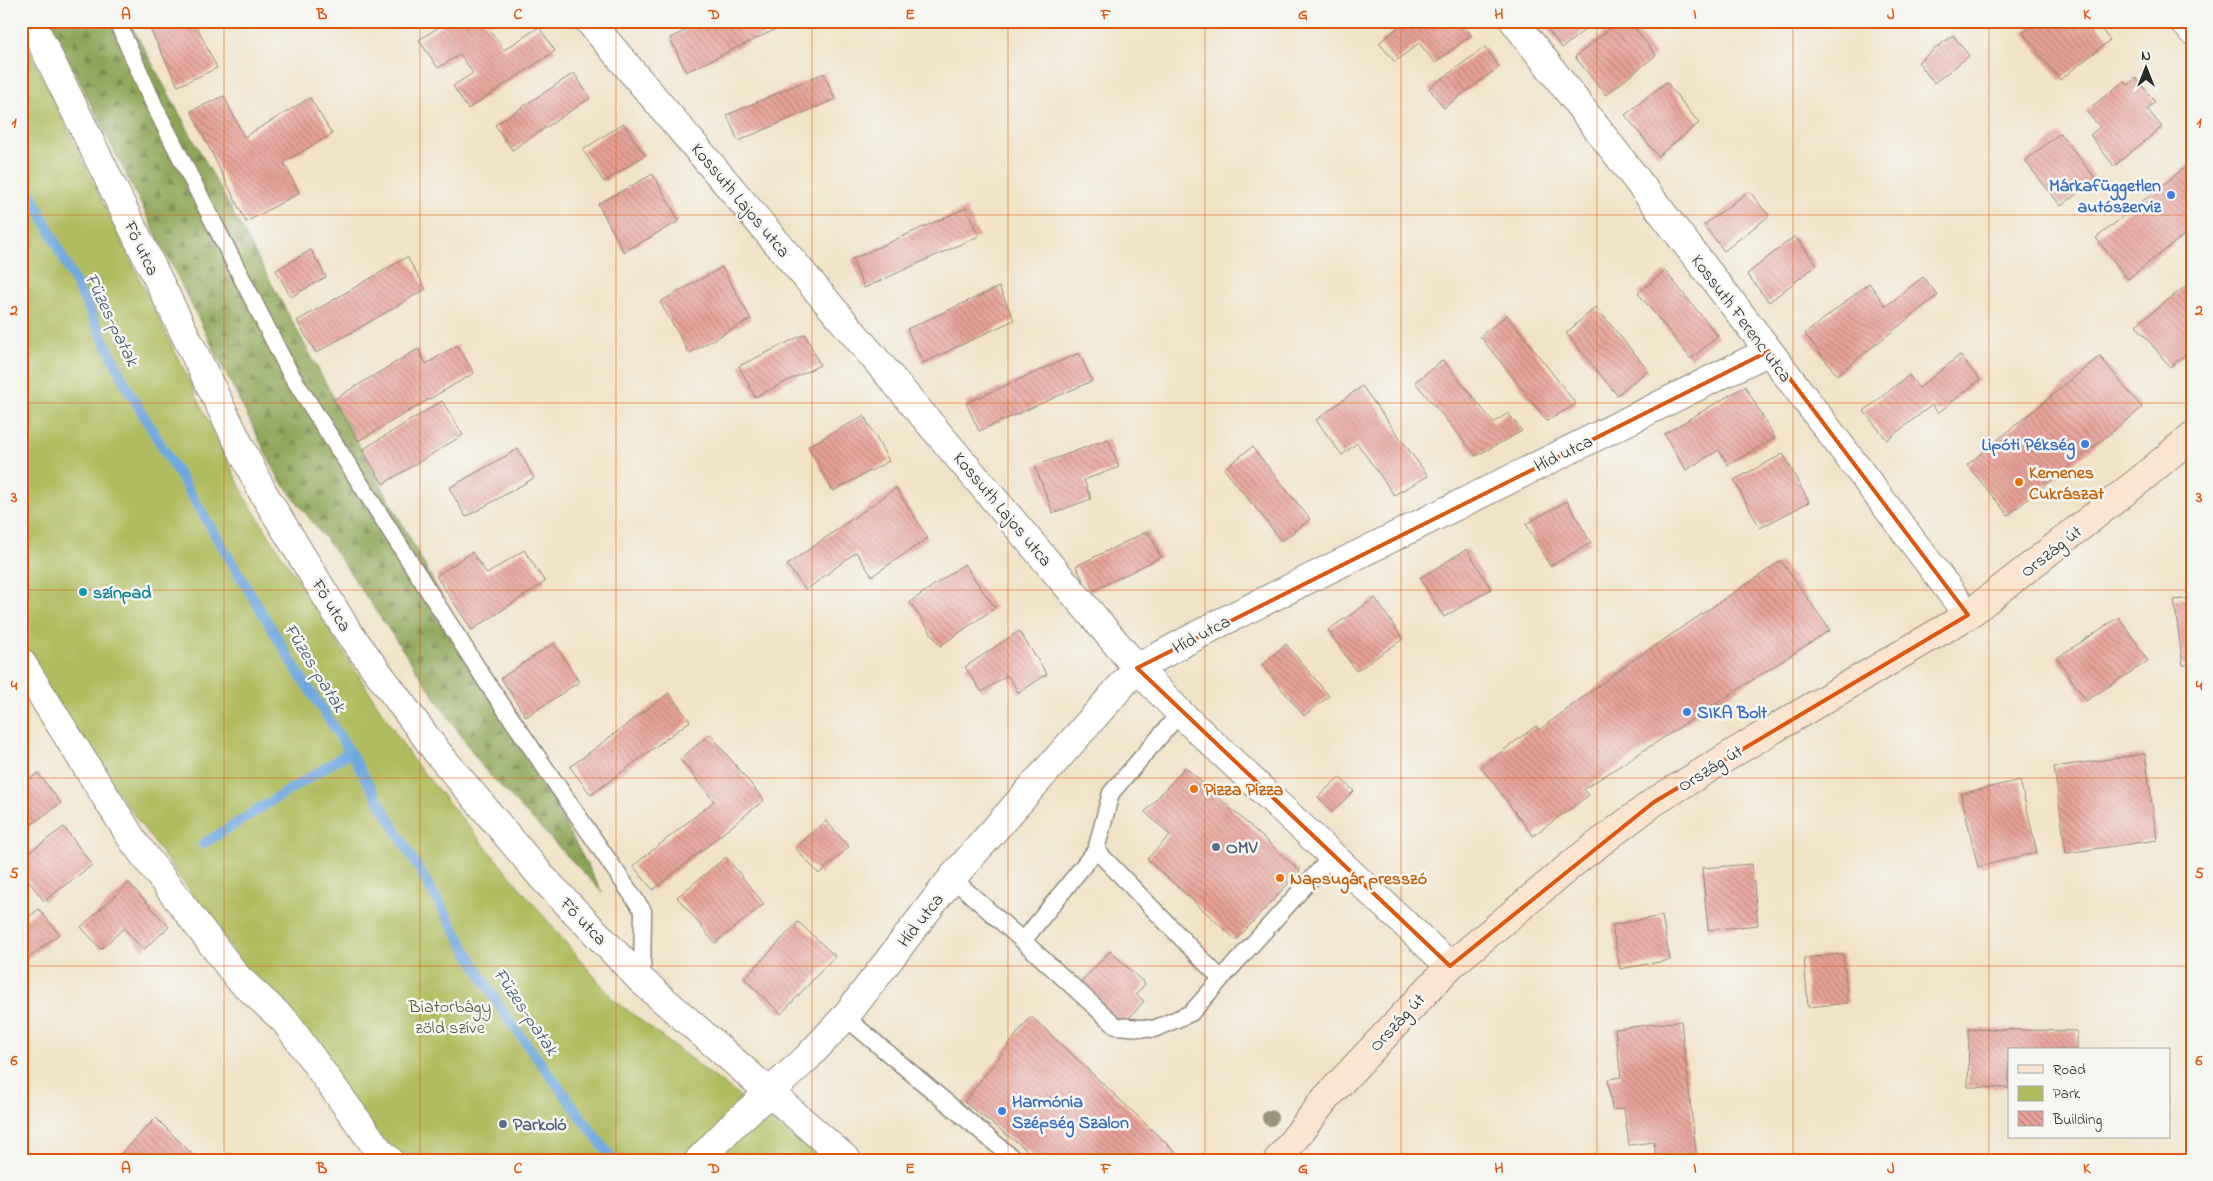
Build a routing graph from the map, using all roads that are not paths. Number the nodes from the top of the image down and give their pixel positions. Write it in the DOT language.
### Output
graph roads {
  1 [pos="31,21"];
  2 [pos="116,21"];
  3 [pos="589,21"];
  4 [pos="1514,21"];
  5 [pos="2184,21"];
  6 [pos="2192,30"];
  7 [pos="1769,351"];
  8 [pos="2192,436"];
  9 [pos="1968,615"];
  10 [pos="21,662"];
  11 [pos="1137,668"];
  12 [pos="1180,713"];
  13 [pos="1096,850"];
  14 [pos="1332,856"];
  15 [pos="952,878"];
  16 [pos="1023,940"];
  17 [pos="1450,966"];
  18 [pos="1221,979"];
  19 [pos="642,981"];
  20 [pos="845,1017"];
  21 [pos="769,1093"];
  22 [pos="389,1160"];
  23 [pos="699,1160"];
  24 [pos="847,1160"];
  25 [pos="1015,1160"];
  26 [pos="1278,1160"];
  1 -- 19 [label="street, Fő utca"];
  2 -- 19 [label="lane"];
  3 -- 11 [label="street, Kossuth Lajos utca"];
  4 -- 7 [label="street, Kossuth Ferenc utca"];
  5 -- 6 [label="street"];
  7 -- 9 [label="street, Kossuth Ferenc utca"];
  7 -- 11 [label="street, Híd utca"];
  8 -- 9 [label="main road, Ország út"];
  9 -- 17 [label="main road, Ország út"];
  10 -- 22 [label="street"];
  11 -- 12 [label="street, Kossuth Lajos utca"];
  11 -- 15 [label="street, Híd utca"];
  12 -- 13 [label="lane"];
  12 -- 14 [label="street, Kossuth Lajos utca"];
  13 -- 16 [label="lane"];
  13 -- 18 [label="lane"];
  14 -- 17 [label="street, Kossuth Lajos utca"];
  14 -- 18 [label="lane"];
  15 -- 16 [label="lane"];
  15 -- 20 [label="street, Híd utca"];
  16 -- 18 [label="lane"];
  17 -- 26 [label="main road, Ország út"];
  19 -- 21 [label="street, Fő utca"];
  20 -- 21 [label="street, Híd utca"];
  20 -- 25 [label="lane"];
  21 -- 23 [label="street"];
  21 -- 24 [label="street, Fő utca"];
}
